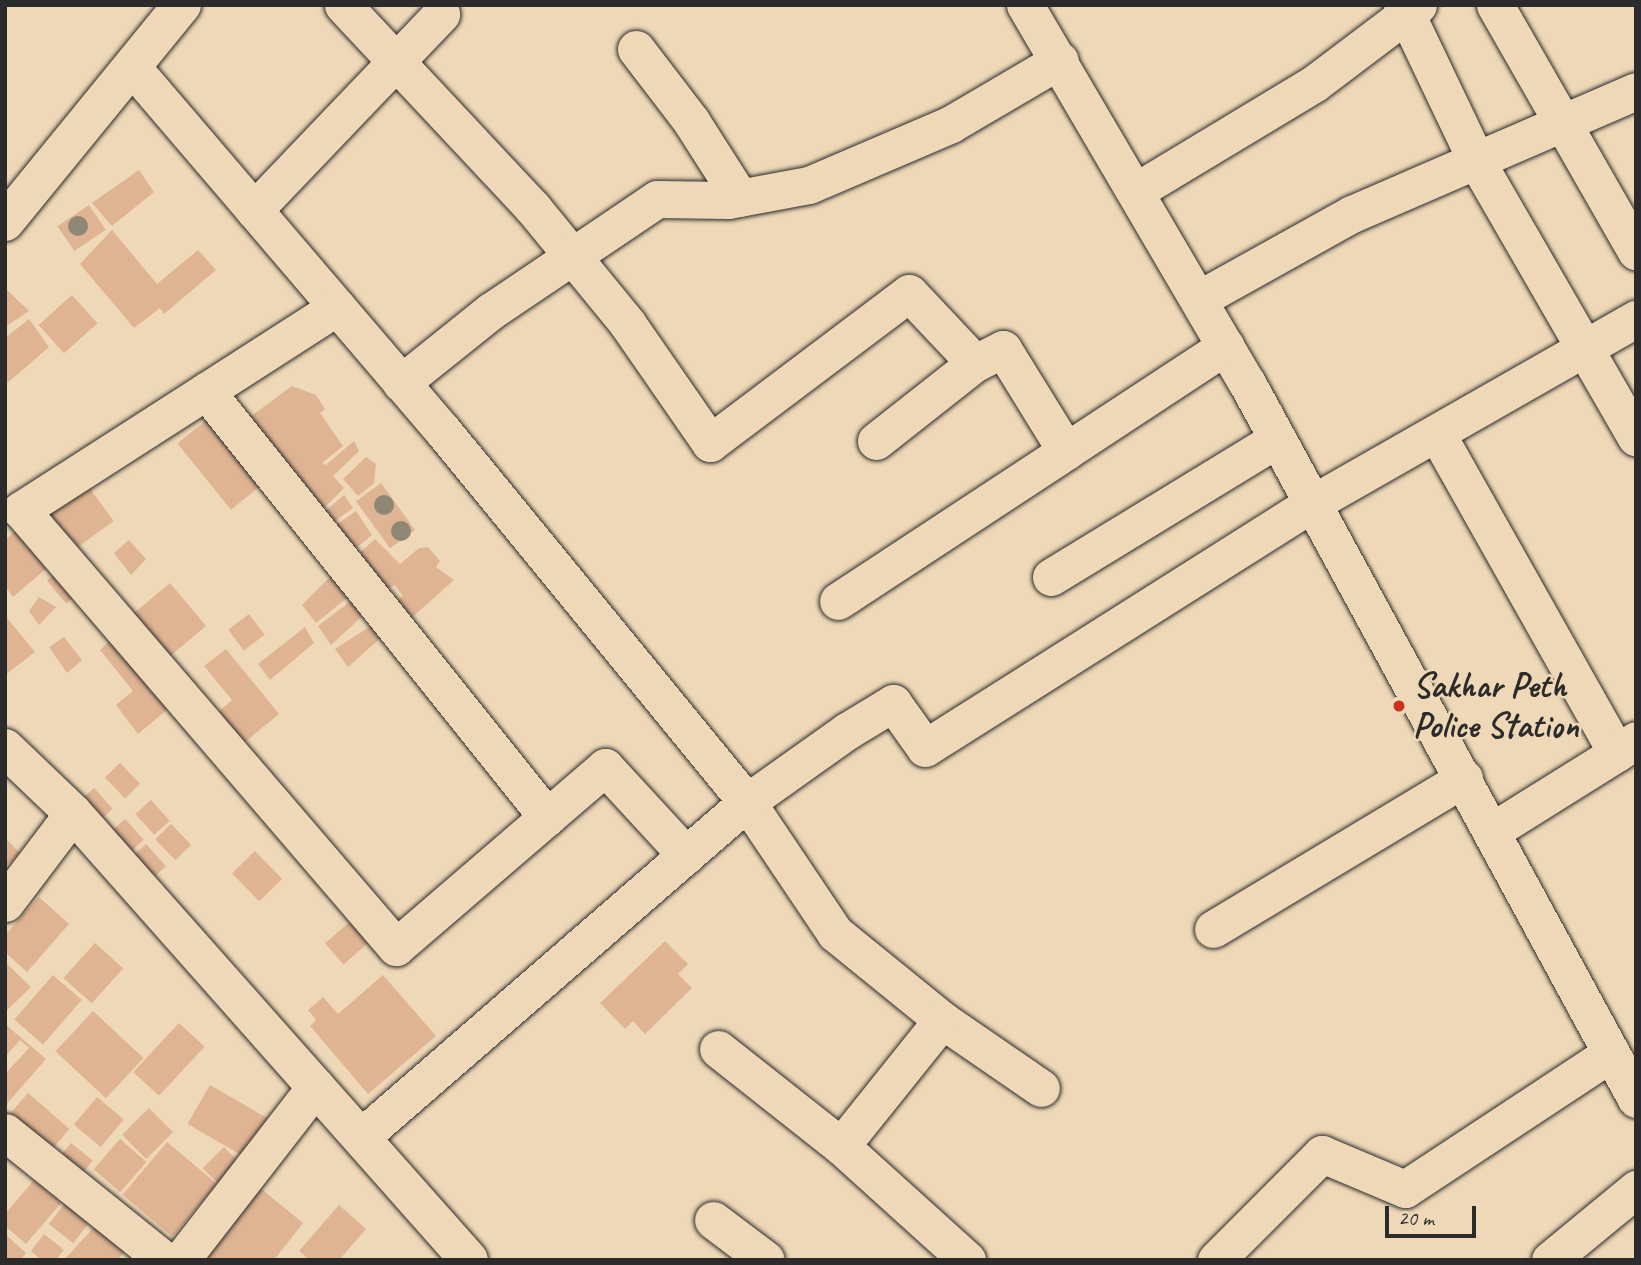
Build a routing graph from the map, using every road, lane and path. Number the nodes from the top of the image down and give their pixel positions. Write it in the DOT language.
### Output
graph roads {
  1 [pos="343,5"];
  2 [pos="1025,5"];
  3 [pos="1496,5"];
  4 [pos="1409,8"];
  5 [pos="169,10"];
  6 [pos="441,14"];
  7 [pos="636,49"];
  8 [pos="398,60"];
  9 [pos="1060,60"];
  10 [pos="132,67"];
  11 [pos="1636,91"];
  12 [pos="1563,124"];
  13 [pos="1477,162"];
  14 [pos="1136,191"];
  15 [pos="740,198"];
  16 [pos="254,210"];
  17 [pos="5,222"];
  18 [pos="1636,251"];
  19 [pos="573,256"];
  20 [pos="1199,299"];
  21 [pos="337,307"];
  22 [pos="1636,319"];
  23 [pos="1226,346"];
  24 [pos="1586,351"];
  25 [pos="975,363"];
  26 [pos="401,383"];
  27 [pos="206,391"];
  28 [pos="1437,434"];
  29 [pos="1636,437"];
  30 [pos="1277,439"];
  31 [pos="876,441"];
  32 [pos="1066,451"];
  33 [pos="1313,503"];
  34 [pos="1051,577"];
  35 [pos="838,601"];
  36 [pos="1626,747"];
  37 [pos="5,748"];
  38 [pos="1464,778"];
  39 [pos="747,802"];
  40 [pos="73,813"];
  41 [pos="547,817"];
  42 [pos="1492,831"];
  43 [pos="686,855"];
  44 [pos="5,903"];
  45 [pos="1213,929"];
  46 [pos="942,1020"];
  47 [pos="718,1049"];
  48 [pos="1611,1053"];
  49 [pos="316,1086"];
  50 [pos="1041,1088"];
  51 [pos="1636,1099"];
  52 [pos="5,1132"];
  53 [pos="361,1137"];
  54 [pos="841,1146"];
  55 [pos="1636,1189"];
  56 [pos="713,1220"];
  57 [pos="164,1260"];
  58 [pos="181,1260"];
  59 [pos="469,1260"];
  60 [pos="766,1260"];
  61 [pos="967,1260"];
  62 [pos="1216,1260"];
  63 [pos="1550,1260"];
  1 -- 8 [label="street"];
  2 -- 9 [label="street"];
  3 -- 12 [label="street"];
  4 -- 13 [label="street"];
  4 -- 14 [label="street"];
  5 -- 10 [label="street"];
  6 -- 8 [label="street"];
  7 -- 15 [label="street"];
  8 -- 16 [label="street"];
  8 -- 19 [label="street"];
  9 -- 14 [label="street"];
  9 -- 15 [label="street"];
  10 -- 16 [label="street"];
  10 -- 17 [label="street"];
  11 -- 12 [label="street"];
  12 -- 13 [label="street"];
  12 -- 18 [label="street"];
  13 -- 20 [label="street"];
  13 -- 24 [label="street"];
  14 -- 20 [label="street"];
  15 -- 19 [label="street"];
  16 -- 21 [label="street"];
  19 -- 25 [label="street"];
  19 -- 26 [label="street"];
  20 -- 23 [label="street"];
  21 -- 26 [label="street"];
  21 -- 27 [label="street"];
  22 -- 24 [label="street"];
  23 -- 30 [label="street"];
  23 -- 32 [label="street"];
  24 -- 28 [label="street"];
  24 -- 29 [label="street"];
  25 -- 31 [label="street"];
  25 -- 32 [label="street"];
  26 -- 39 [label="street"];
  27 -- 41 [label="street"];
  27 -- 41 [label="street"];
  28 -- 33 [label="street"];
  28 -- 36 [label="street"];
  30 -- 33 [label="street"];
  30 -- 34 [label="street"];
  32 -- 35 [label="street"];
  33 -- 38 [label="street"];
  33 -- 39 [label="street"];
  36 -- 42 [label="street"];
  37 -- 40 [label="street"];
  38 -- 42 [label="street"];
  38 -- 45 [label="street"];
  39 -- 43 [label="street"];
  39 -- 46 [label="street"];
  40 -- 44 [label="street"];
  40 -- 49 [label="street"];
  41 -- 43 [label="street"];
  42 -- 48 [label="street"];
  43 -- 53 [label="street"];
  46 -- 50 [label="street"];
  46 -- 54 [label="street"];
  47 -- 54 [label="street"];
  48 -- 51 [label="street"];
  48 -- 62 [label="street"];
  49 -- 53 [label="street"];
  49 -- 58 [label="street"];
  52 -- 57 [label="street"];
  53 -- 59 [label="street"];
  54 -- 61 [label="street"];
  55 -- 63 [label="street"];
  56 -- 60 [label="street"];
}
